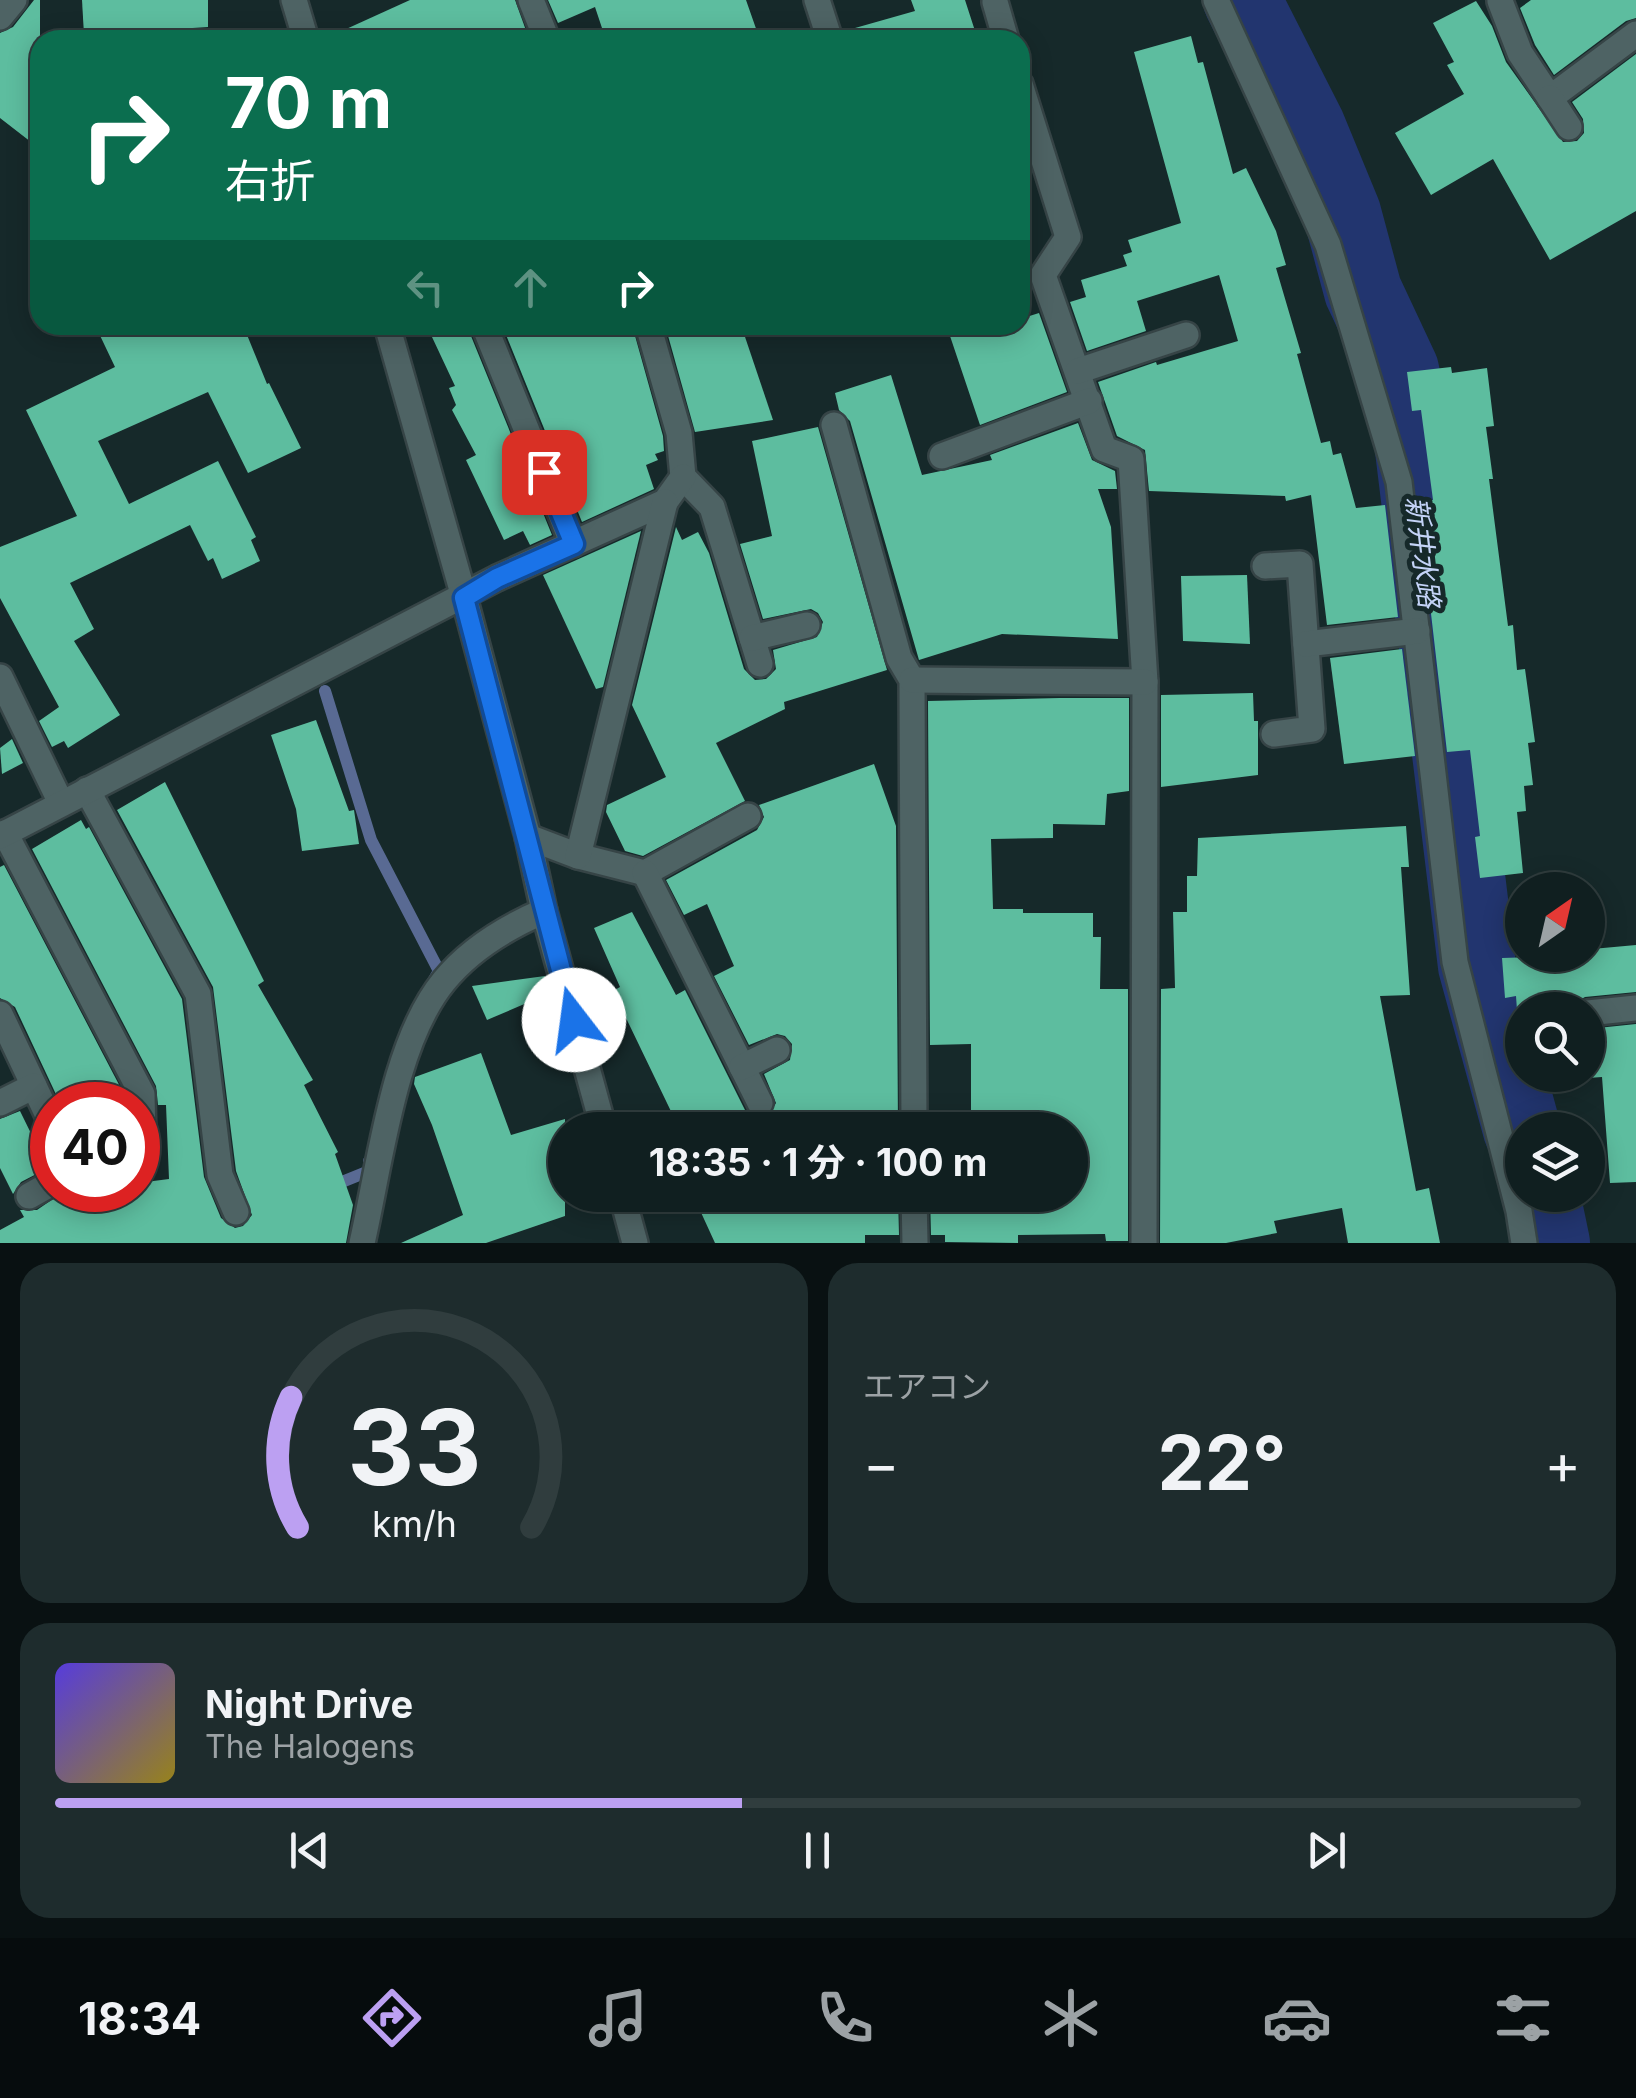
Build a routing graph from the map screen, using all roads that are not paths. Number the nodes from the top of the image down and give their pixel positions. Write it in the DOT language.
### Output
graph roads {
  1 [pos="14,0"];
  2 [pos="294,0"];
  3 [pos="531,0"];
  4 [pos="818,0"];
  5 [pos="1216,0"];
  6 [pos="1500,1"];
  7 [pos="995,2"];
  8 [pos="0,17"];
  9 [pos="303,30"];
  10 [pos="543,30"];
  11 [pos="827,30"];
  12 [pos="1003,30"];
  13 [pos="1636,34"];
  14 [pos="1550,98"];
  15 [pos="1030,116"];
  16 [pos="1569,127"];
  17 [pos="1186,334"];
  18 [pos="390,335"];
  19 [pos="488,335"];
  20 [pos="651,335"];
  21 [pos="1078,371"];
  22 [pos="1089,401"];
  23 [pos="834,426"];
  24 [pos="942,456"];
  25 [pos="684,476"];
  26 [pos="666,502"];
  27 [pos="574,544"];
  28 [pos="1265,566"];
  29 [pos="464,598"];
  30 [pos="808,626"];
  31 [pos="1416,630"];
  32 [pos="752,638"];
  33 [pos="1306,644"];
  34 [pos="760,664"];
  35 [pos="0,677"];
  36 [pos="912,680"];
  37 [pos="1145,682"];
  38 [pos="1274,734"];
  39 [pos="87,790"];
  40 [pos="61,803"];
  41 [pos="748,816"];
  42 [pos="2,834"];
  43 [pos="528,837"];
  44 [pos="578,856"];
  45 [pos="644,873"];
  46 [pos="544,911"];
  47 [pos="1636,1008"];
  48 [pos="1605,1011"];
  49 [pos="0,1014"];
  50 [pos="777,1050"];
  51 [pos="742,1067"];
  52 [pos="32,1082"];
  53 [pos="136,1082"];
  54 [pos="30,1088"];
  55 [pos="0,1103"];
  56 [pos="760,1103"];
  57 [pos="599,1112"];
  58 [pos="914,1112"];
  59 [pos="236,1212"];
  60 [pos="627,1212"];
  61 [pos="914,1212"];
  62 [pos="362,1243"];
  63 [pos="636,1243"];
  64 [pos="915,1243"];
  65 [pos="1144,1243"];
  66 [pos="1524,1243"];
  1 -- 8 [label="street"];
  2 -- 9 [label="street"];
  3 -- 10 [label="street"];
  4 -- 11 [label="street"];
  5 -- 31 [label="street"];
  6 -- 14 [label="street"];
  7 -- 12 [label="street"];
  13 -- 14 [label="street"];
  14 -- 16 [label="street"];
  15 -- 21 [label="street"];
  17 -- 21 [label="street"];
  18 -- 29 [label="street"];
  19 -- 27 [label="street"];
  20 -- 25 [label="street"];
  21 -- 22 [label="street"];
  22 -- 24 [label="street"];
  22 -- 37 [label="street"];
  23 -- 36 [label="street"];
  25 -- 26 [label="street"];
  25 -- 32 [label="street"];
  26 -- 27 [label="street"];
  26 -- 44 [label="street"];
  27 -- 29 [label="street"];
  28 -- 33 [label="street"];
  29 -- 39 [label="street"];
  29 -- 43 [label="street"];
  30 -- 32 [label="street"];
  31 -- 33 [label="street"];
  31 -- 66 [label="street"];
  32 -- 34 [label="street"];
  33 -- 38 [label="street"];
  35 -- 40 [label="street"];
  36 -- 37 [label="street"];
  36 -- 58 [label="street"];
  37 -- 65 [label="street"];
  39 -- 40 [label="street"];
  39 -- 59 [label="street"];
  40 -- 42 [label="street"];
  41 -- 45 [label="street"];
  42 -- 53 [label="street"];
  43 -- 44 [label="street"];
  43 -- 46 [label="street"];
  44 -- 45 [label="street"];
  45 -- 51 [label="street"];
  46 -- 57 [label="street"];
  46 -- 62 [label="street"];
  47 -- 48 [label="street"];
  49 -- 52 [label="street"];
  50 -- 51 [label="street"];
  51 -- 56 [label="street"];
  54 -- 55 [label="street"];
  60 -- 63 [label="street"];
  61 -- 64 [label="street"];
}
